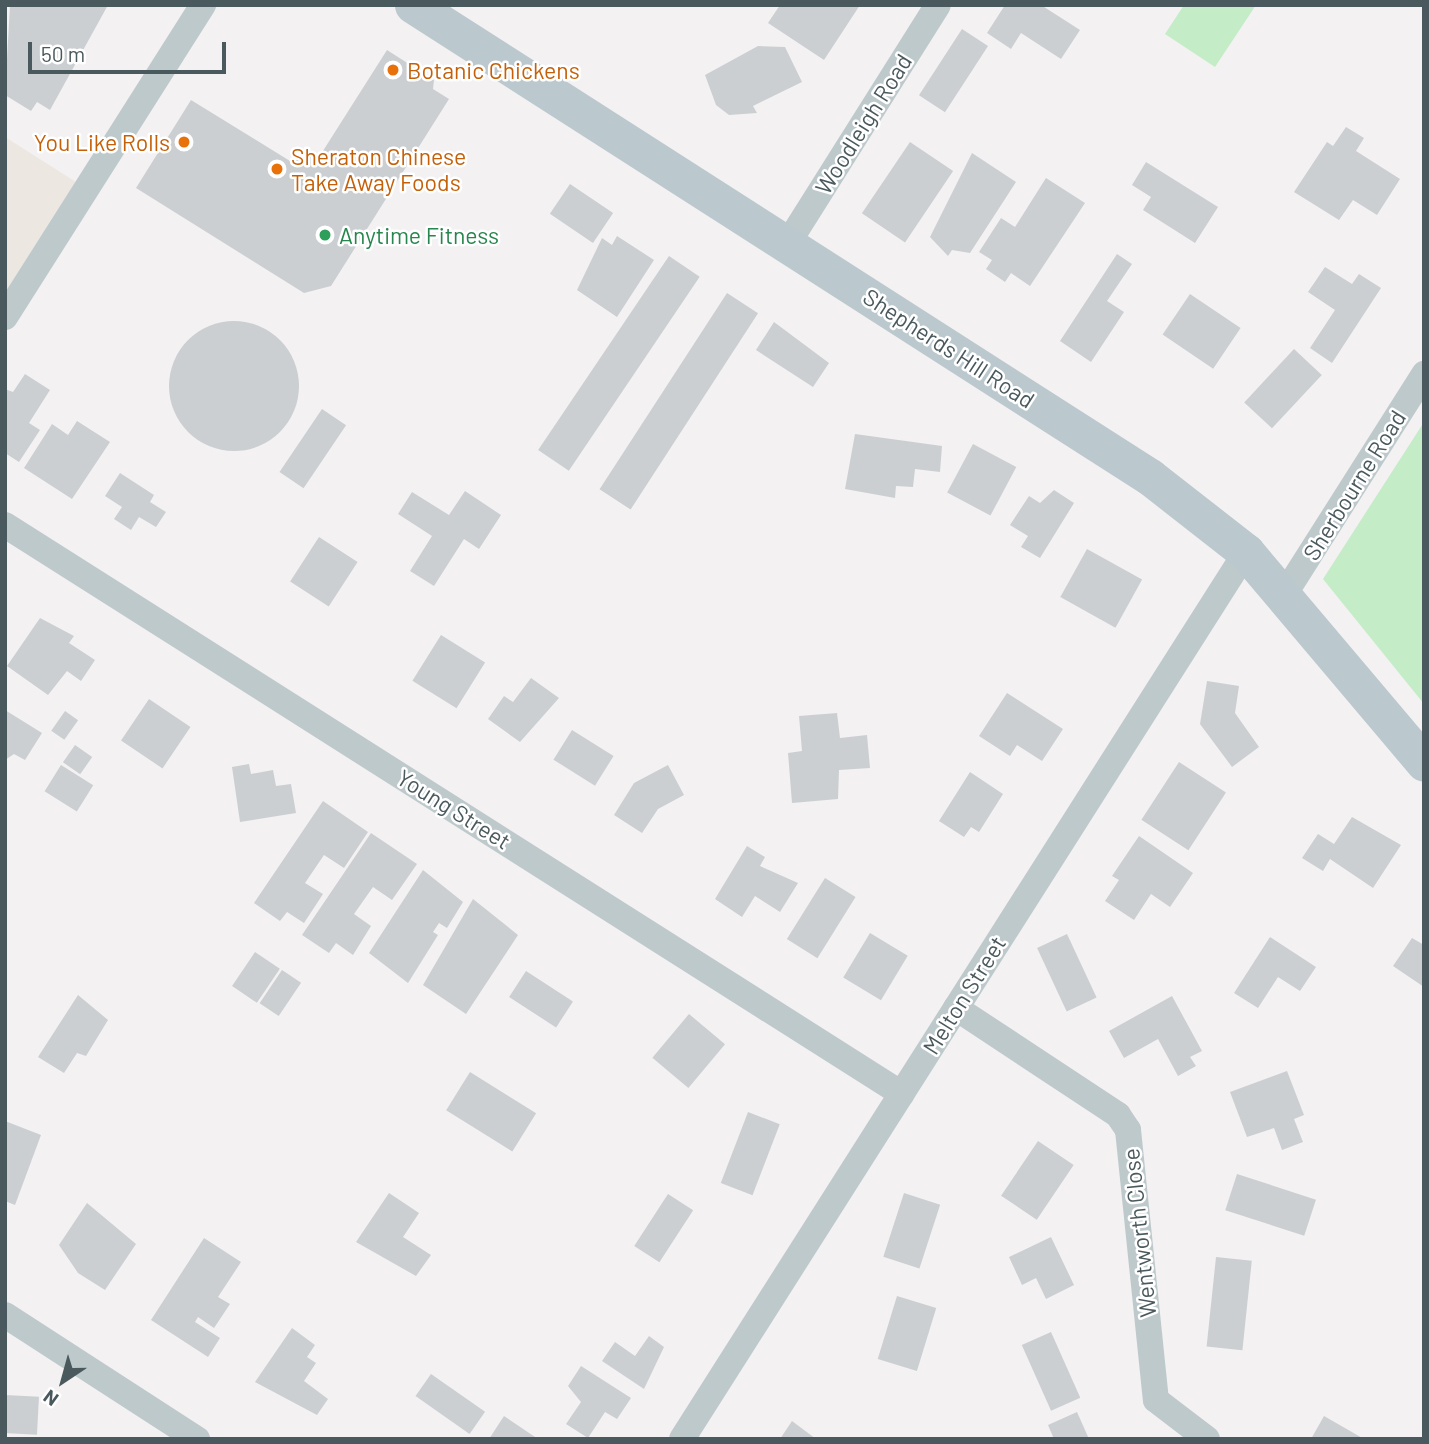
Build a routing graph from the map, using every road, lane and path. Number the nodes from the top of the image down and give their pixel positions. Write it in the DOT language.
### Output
graph roads {
  1 [pos="203,5"];
  2 [pos="413,5"];
  3 [pos="938,5"];
  4 [pos="788,243"];
  5 [pos="5,317"];
  6 [pos="1424,374"];
  7 [pos="5,525"];
  8 [pos="1246,552"];
  9 [pos="1284,595"];
  10 [pos="1424,762"];
  11 [pos="956,1008"];
  12 [pos="902,1094"];
  13 [pos="5,1315"];
  14 [pos="197,1439"];
  15 [pos="682,1439"];
  16 [pos="1207,1439"];
  1 -- 5 [label="street"];
  2 -- 4 [label="main road, Shepherds Hill Road"];
  3 -- 4 [label="street, Woodleigh Road"];
  4 -- 8 [label="main road, Shepherds Hill Road"];
  6 -- 9 [label="street, Sherbourne Road"];
  7 -- 12 [label="street, Young Street"];
  8 -- 9 [label="main road, Shepherds Hill Road"];
  8 -- 11 [label="street, Melton Street"];
  9 -- 10 [label="main road, Shepherds Hill Road"];
  11 -- 12 [label="street, Melton Street"];
  11 -- 16 [label="street, Wentworth Close"];
  12 -- 15 [label="street, Melton Street"];
  13 -- 14 [label="street"];
}
